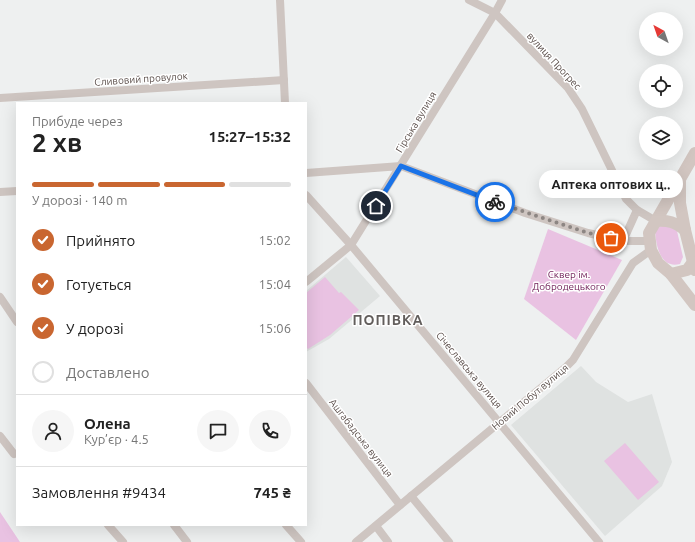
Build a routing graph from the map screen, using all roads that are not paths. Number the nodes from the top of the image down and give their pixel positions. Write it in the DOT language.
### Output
graph roads {
  1 [pos="280,0"];
  2 [pos="469,0"];
  3 [pos="502,0"];
  4 [pos="495,13"];
  5 [pos="284,80"];
  6 [pos="0,98"];
  7 [pos="285,102"];
  8 [pos="695,154"];
  9 [pos="401,166"];
  10 [pos="307,173"];
  11 [pos="680,177"];
  12 [pos="16,191"];
  13 [pos="0,192"];
  14 [pos="307,196"];
  15 [pos="637,210"];
  16 [pos="656,221"];
  17 [pos="685,230"];
  18 [pos="623,241"];
  19 [pos="351,245"];
  20 [pos="650,246"];
  21 [pos="694,266"];
  22 [pos="672,274"];
  23 [pos="307,281"];
  24 [pos="0,297"];
  25 [pos="695,305"];
  26 [pos="16,321"];
  27 [pos="307,384"];
  28 [pos="500,423"];
  29 [pos="0,436"];
  30 [pos="14,454"];
  31 [pos="411,496"];
  32 [pos="400,505"];
  33 [pos="109,526"];
  34 [pos="175,526"];
  35 [pos="287,526"];
  36 [pos="376,526"];
  37 [pos="123,542"];
  38 [pos="188,542"];
  39 [pos="301,542"];
  40 [pos="356,542"];
  41 [pos="388,542"];
  42 [pos="449,542"];
  43 [pos="599,542"];
  1 -- 5 [label="street"];
  2 -- 4 [label="street, вулиця Прогрес"];
  3 -- 4 [label="street, Гірська вулиця"];
  4 -- 9 [label="street, Гірська вулиця"];
  4 -- 15 [label="street, вулиця Прогрес"];
  5 -- 6 [label="street, Сливовий провулок"];
  5 -- 7 [label="street"];
  8 -- 11 [label="main road"];
  9 -- 10 [label="street"];
  9 -- 18 [label="street"];
  9 -- 19 [label="street, Гірська вулиця"];
  11 -- 16 [label="main road"];
  11 -- 17 [label="main road"];
  12 -- 13 [label="street"];
  14 -- 19 [label="street, Січеславська вулиця"];
  15 -- 16 [label="street, вулиця Прогрес"];
  15 -- 18 [label="street"];
  16 -- 17 [label="main road"];
  16 -- 20 [label="main road"];
  17 -- 21 [label="main road"];
  18 -- 20 [label="street"];
  19 -- 23 [label="street, Гірська вулиця"];
  19 -- 28 [label="street, Січеславська вулиця"];
  20 -- 22 [label="main road"];
  20 -- 28 [label="street, Новий Побут вулиця"];
  21 -- 22 [label="main road"];
  22 -- 25 [label="main road"];
  24 -- 26 [label="street"];
  27 -- 32 [label="street, Ашгабадська вулиця"];
  28 -- 31 [label="street, Новий Побут вулиця"];
  28 -- 43 [label="street, Січеславська вулиця"];
  29 -- 30 [label="street"];
  31 -- 32 [label="street, Новий Побут вулиця"];
  31 -- 42 [label="street"];
  32 -- 36 [label="street, Новий Побут вулиця"];
  33 -- 37 [label="street"];
  34 -- 38 [label="street"];
  35 -- 39 [label="street"];
  36 -- 40 [label="street, Новий Побут вулиця"];
  36 -- 41 [label="street"];
}
